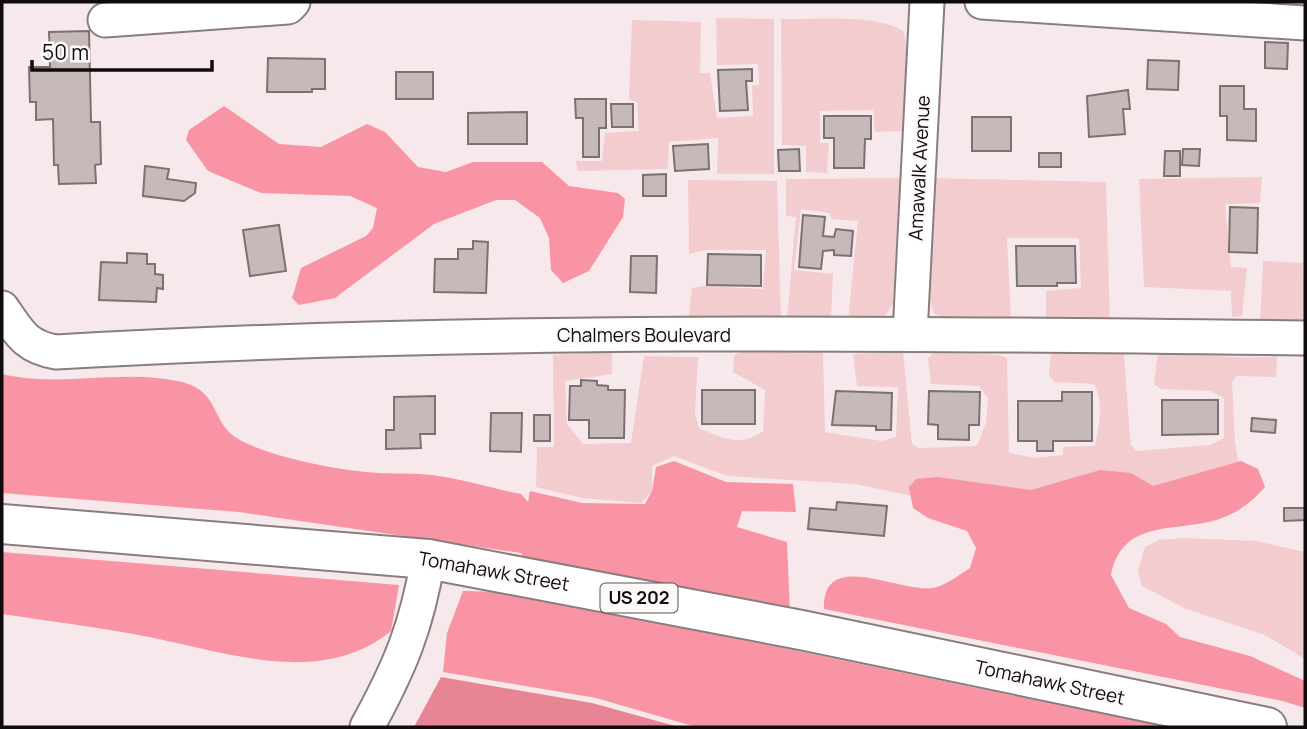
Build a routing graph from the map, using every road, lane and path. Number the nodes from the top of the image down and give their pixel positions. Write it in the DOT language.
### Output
graph roads {
  1 [pos="293,2"];
  2 [pos="927,2"];
  3 [pos="982,2"];
  4 [pos="106,20"];
  5 [pos="1305,23"];
  6 [pos="2,308"];
  7 [pos="911,334"];
  8 [pos="1305,338"];
  9 [pos="2,524"];
  10 [pos="428,559"];
  11 [pos="367,727"];
  12 [pos="1267,727"];
  1 -- 4 [label="street"];
  2 -- 7 [label="street, Amawalk Avenue"];
  3 -- 5 [label="street"];
  6 -- 7 [label="street, Chalmers Boulevard"];
  7 -- 8 [label="street, Chalmers Boulevard"];
  9 -- 10 [label="main road, Tomahawk Street / US 202"];
  10 -- 11 [label="street"];
  10 -- 12 [label="main road, Tomahawk Street / US 202"];
}
